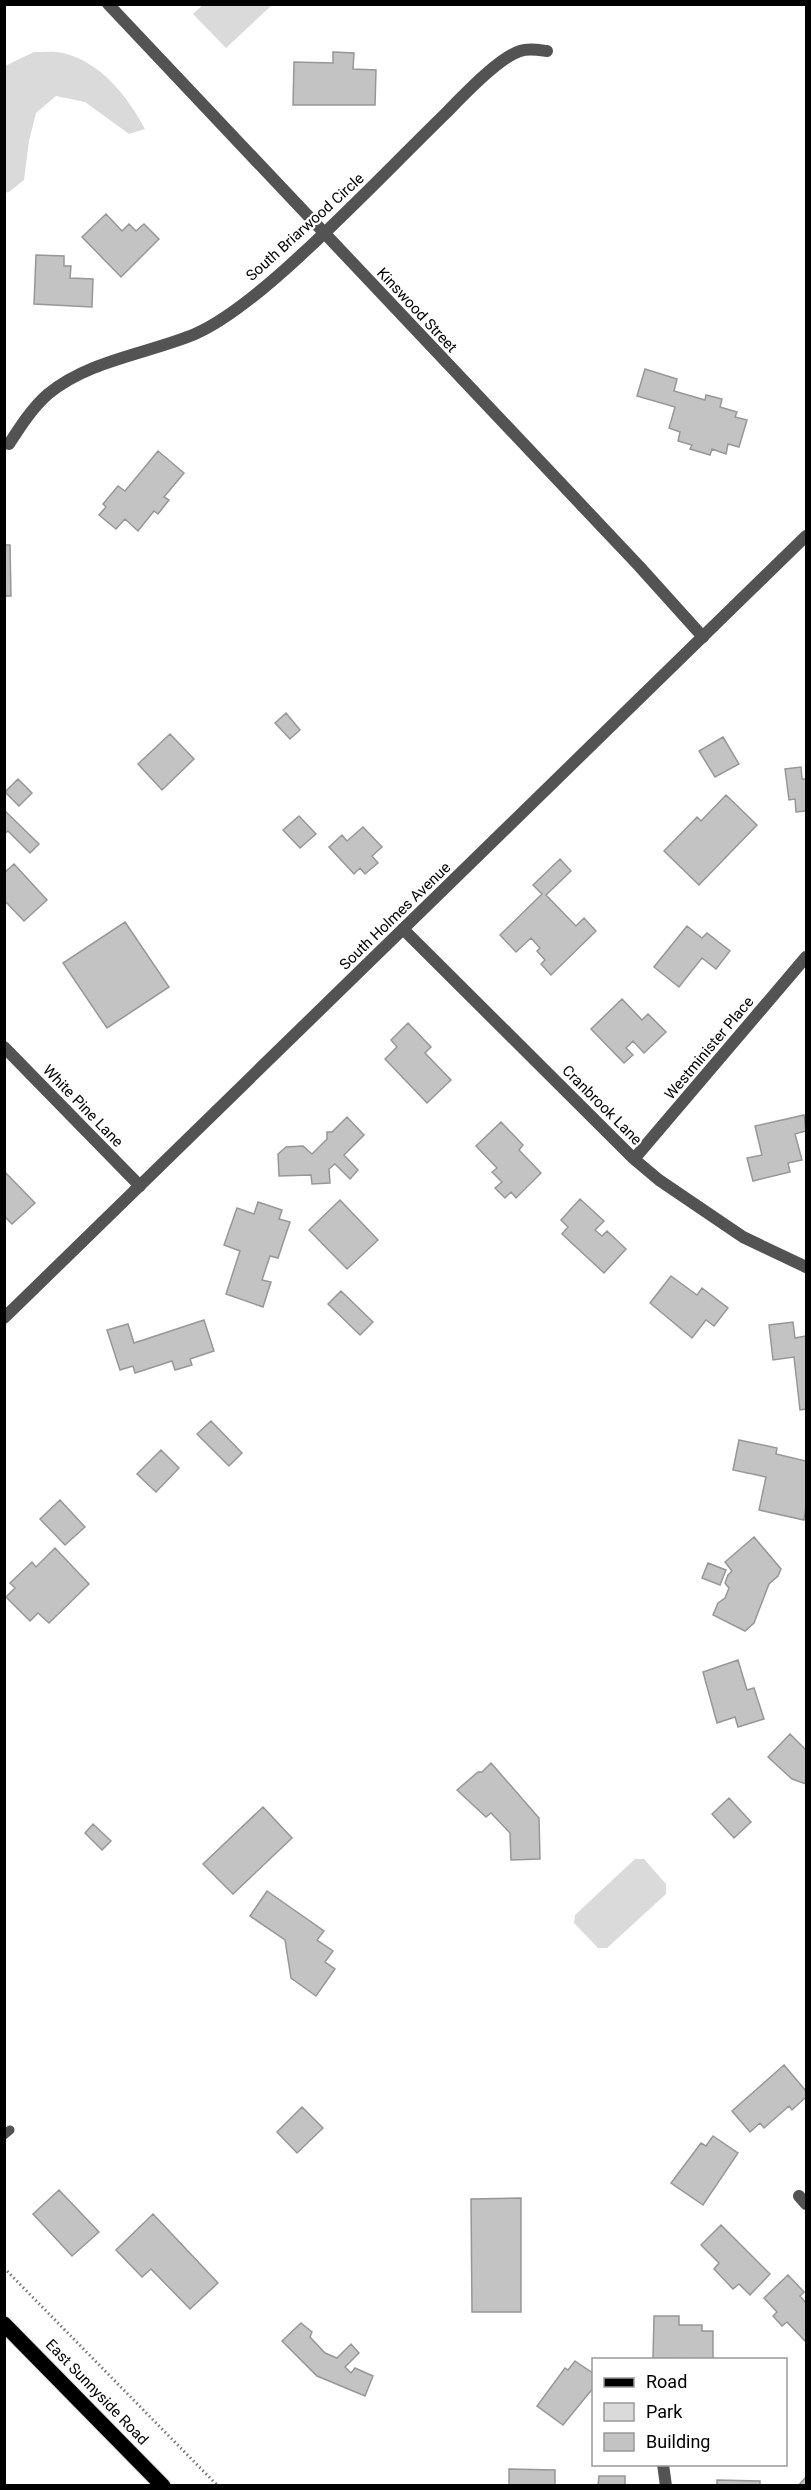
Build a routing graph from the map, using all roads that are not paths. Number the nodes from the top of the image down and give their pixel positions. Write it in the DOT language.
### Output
graph roads {
  1 [pos="108,4"];
  2 [pos="547,51"];
  3 [pos="324,233"];
  4 [pos="9,444"];
  5 [pos="807,536"];
  6 [pos="703,637"];
  7 [pos="403,929"];
  8 [pos="807,957"];
  9 [pos="4,1047"];
  10 [pos="634,1159"];
  11 [pos="140,1186"];
  12 [pos="807,1267"];
  13 [pos="4,1318"];
  14 [pos="4,2324"];
  15 [pos="663,2466"];
  16 [pos="163,2486"];
  17 [pos="666,2486"];
  1 -- 3 [label="street, Kinswood Street"];
  2 -- 3 [label="street, South Briarwood Circle"];
  3 -- 4 [label="street, South Briarwood Circle"];
  3 -- 6 [label="street, Kinswood Street"];
  5 -- 6 [label="street, South Holmes Avenue"];
  6 -- 7 [label="street, South Holmes Avenue"];
  7 -- 10 [label="street, Cranbrook Lane"];
  7 -- 11 [label="street, South Holmes Avenue"];
  8 -- 10 [label="street, Westminister Place"];
  9 -- 11 [label="street, White Pine Lane"];
  10 -- 12 [label="street, Cranbrook Lane"];
  11 -- 13 [label="street, South Holmes Avenue"];
  14 -- 16 [label="main road, East Sunnyside Road"];
  15 -- 17 [label="street"];
}
